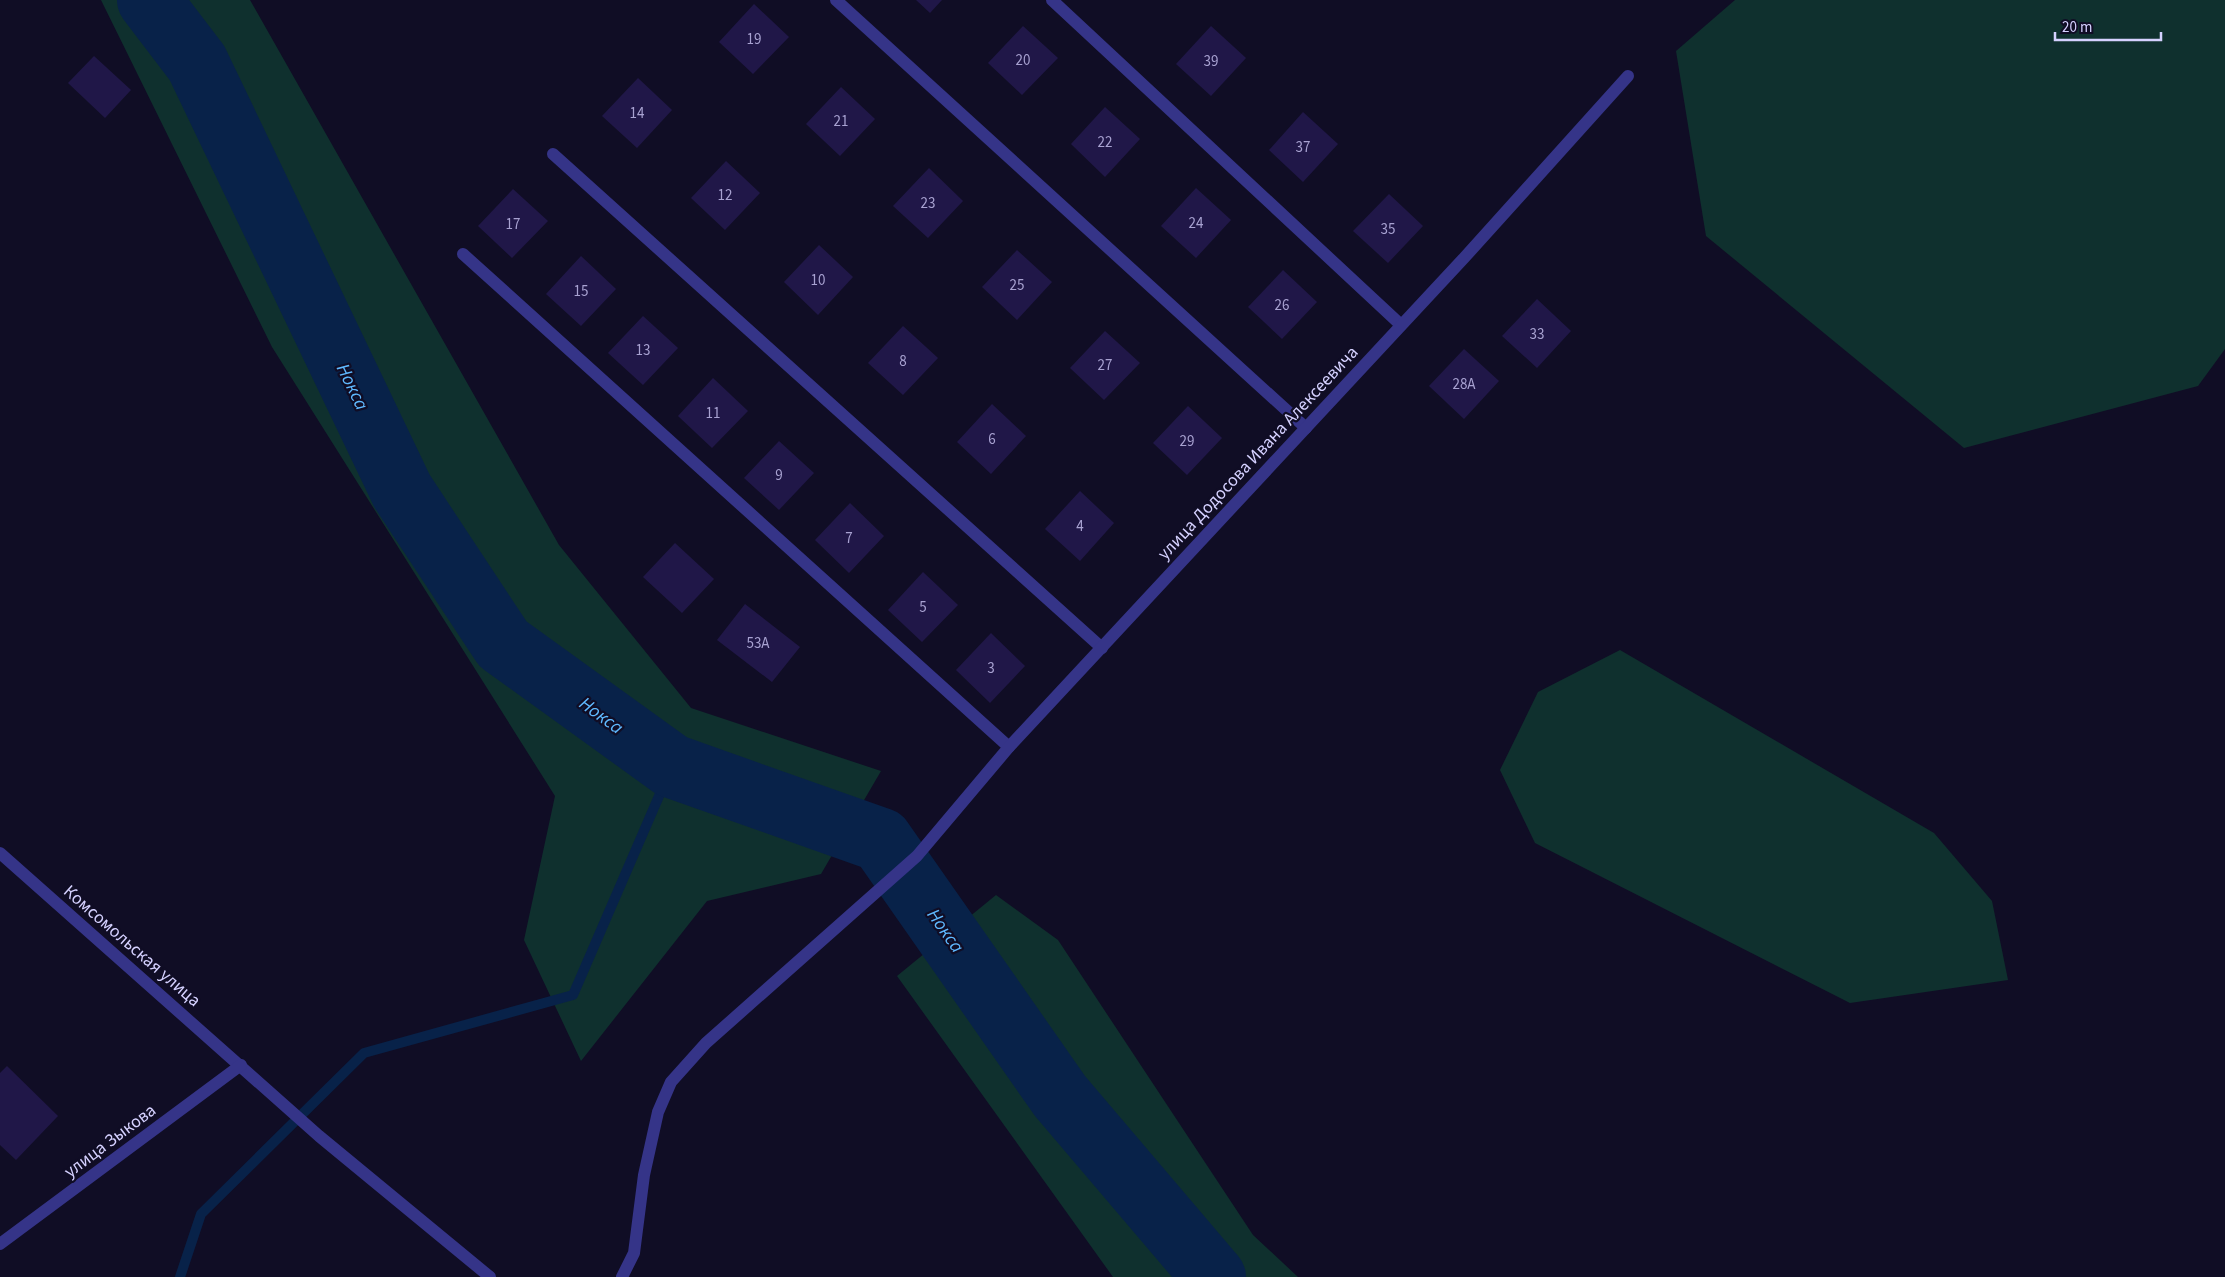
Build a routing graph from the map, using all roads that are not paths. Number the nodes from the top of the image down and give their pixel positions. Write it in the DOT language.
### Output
graph roads {
  1 [pos="836,0"];
  2 [pos="1052,0"];
  3 [pos="1628,76"];
  4 [pos="553,154"];
  5 [pos="463,254"];
  6 [pos="1401,325"];
  7 [pos="1306,428"];
  8 [pos="1102,648"];
  9 [pos="1010,747"];
  10 [pos="0,853"];
  11 [pos="241,1065"];
  12 [pos="0,1244"];
  13 [pos="490,1277"];
  14 [pos="622,1277"];
  1 -- 7 [label="street"];
  2 -- 6 [label="street"];
  3 -- 6 [label="street, улица Додосова Ивана Алексеевича"];
  4 -- 8 [label="street"];
  5 -- 9 [label="street"];
  6 -- 7 [label="street, улица Додосова Ивана Алексеевича"];
  7 -- 8 [label="street, улица Додосова Ивана Алексеевича"];
  8 -- 9 [label="street, улица Додосова Ивана Алексеевича"];
  9 -- 14 [label="street, улица Додосова Ивана Алексеевича"];
  10 -- 11 [label="street, Комсомольская улица"];
  11 -- 12 [label="street, улица Зыкова"];
  11 -- 13 [label="street, Комсомольская улица"];
}
